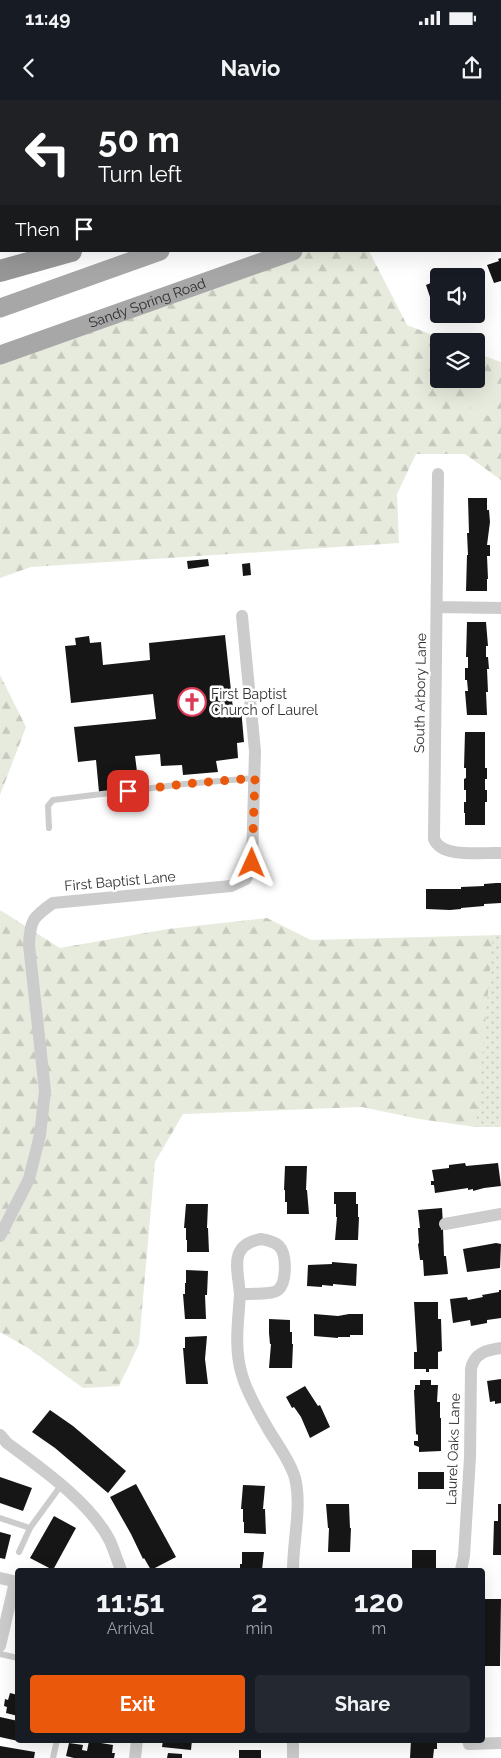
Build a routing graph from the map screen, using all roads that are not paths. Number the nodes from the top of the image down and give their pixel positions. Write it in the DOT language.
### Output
graph roads {
  1 [pos="67,252"];
  2 [pos="157,252"];
  3 [pos="290,252"];
  4 [pos="0,271"];
  5 [pos="0,308"];
  6 [pos="0,354"];
  7 [pos="438,474"];
  8 [pos="437,607"];
  9 [pos="501,608"];
  10 [pos="242,616"];
  11 [pos="255,778"];
  12 [pos="128,791"];
  13 [pos="110,793"];
  14 [pos="49,828"];
  15 [pos="501,853"];
  16 [pos="501,1214"];
  17 [pos="445,1224"];
  18 [pos="0,1236"];
  19 [pos="240,1295"];
  20 [pos="501,1348"];
  21 [pos="0,1435"];
  22 [pos="62,1484"];
  23 [pos="0,1518"];
  24 [pos="30,1528"];
  25 [pos="19,1552"];
  26 [pos="120,1568"];
  27 [pos="293,1568"];
  28 [pos="461,1568"];
  29 [pos="0,1578"];
  30 [pos="15,1582"];
  31 [pos="15,1586"];
  32 [pos="0,1646"];
  33 [pos="0,1654"];
  34 [pos="15,1657"];
  35 [pos="56,1743"];
  36 [pos="137,1743"];
  37 [pos="293,1743"];
  38 [pos="469,1743"];
  39 [pos="501,1743"];
  40 [pos="53,1758"];
  41 [pos="135,1758"];
  42 [pos="293,1758"];
  1 -- 4 [label="highway"];
  2 -- 5 [label="main road"];
  3 -- 6 [label="main road, Sandy Spring Road"];
  7 -- 8 [label="street, South Arbory Lane"];
  8 -- 9 [label="street"];
  8 -- 15 [label="street, South Arbory Lane"];
  10 -- 11 [label="street, First Baptist Lane"];
  11 -- 12 [label="lane"];
  11 -- 18 [label="street, First Baptist Lane"];
  13 -- 14 [label="lane"];
  16 -- 17 [label="street"];
  19 -- 19 [label="street"];
  19 -- 27 [label="street"];
  20 -- 28 [label="street, Laurel Oaks Lane"];
  21 -- 22 [label="street"];
  22 -- 24 [label="lane"];
  22 -- 26 [label="street"];
  23 -- 24 [label="lane"];
  24 -- 25 [label="lane"];
  29 -- 30 [label="street"];
  31 -- 32 [label="street"];
  33 -- 34 [label="lane"];
  35 -- 40 [label="lane"];
  36 -- 41 [label="street"];
  37 -- 42 [label="street"];
  38 -- 39 [label="street"];
}
